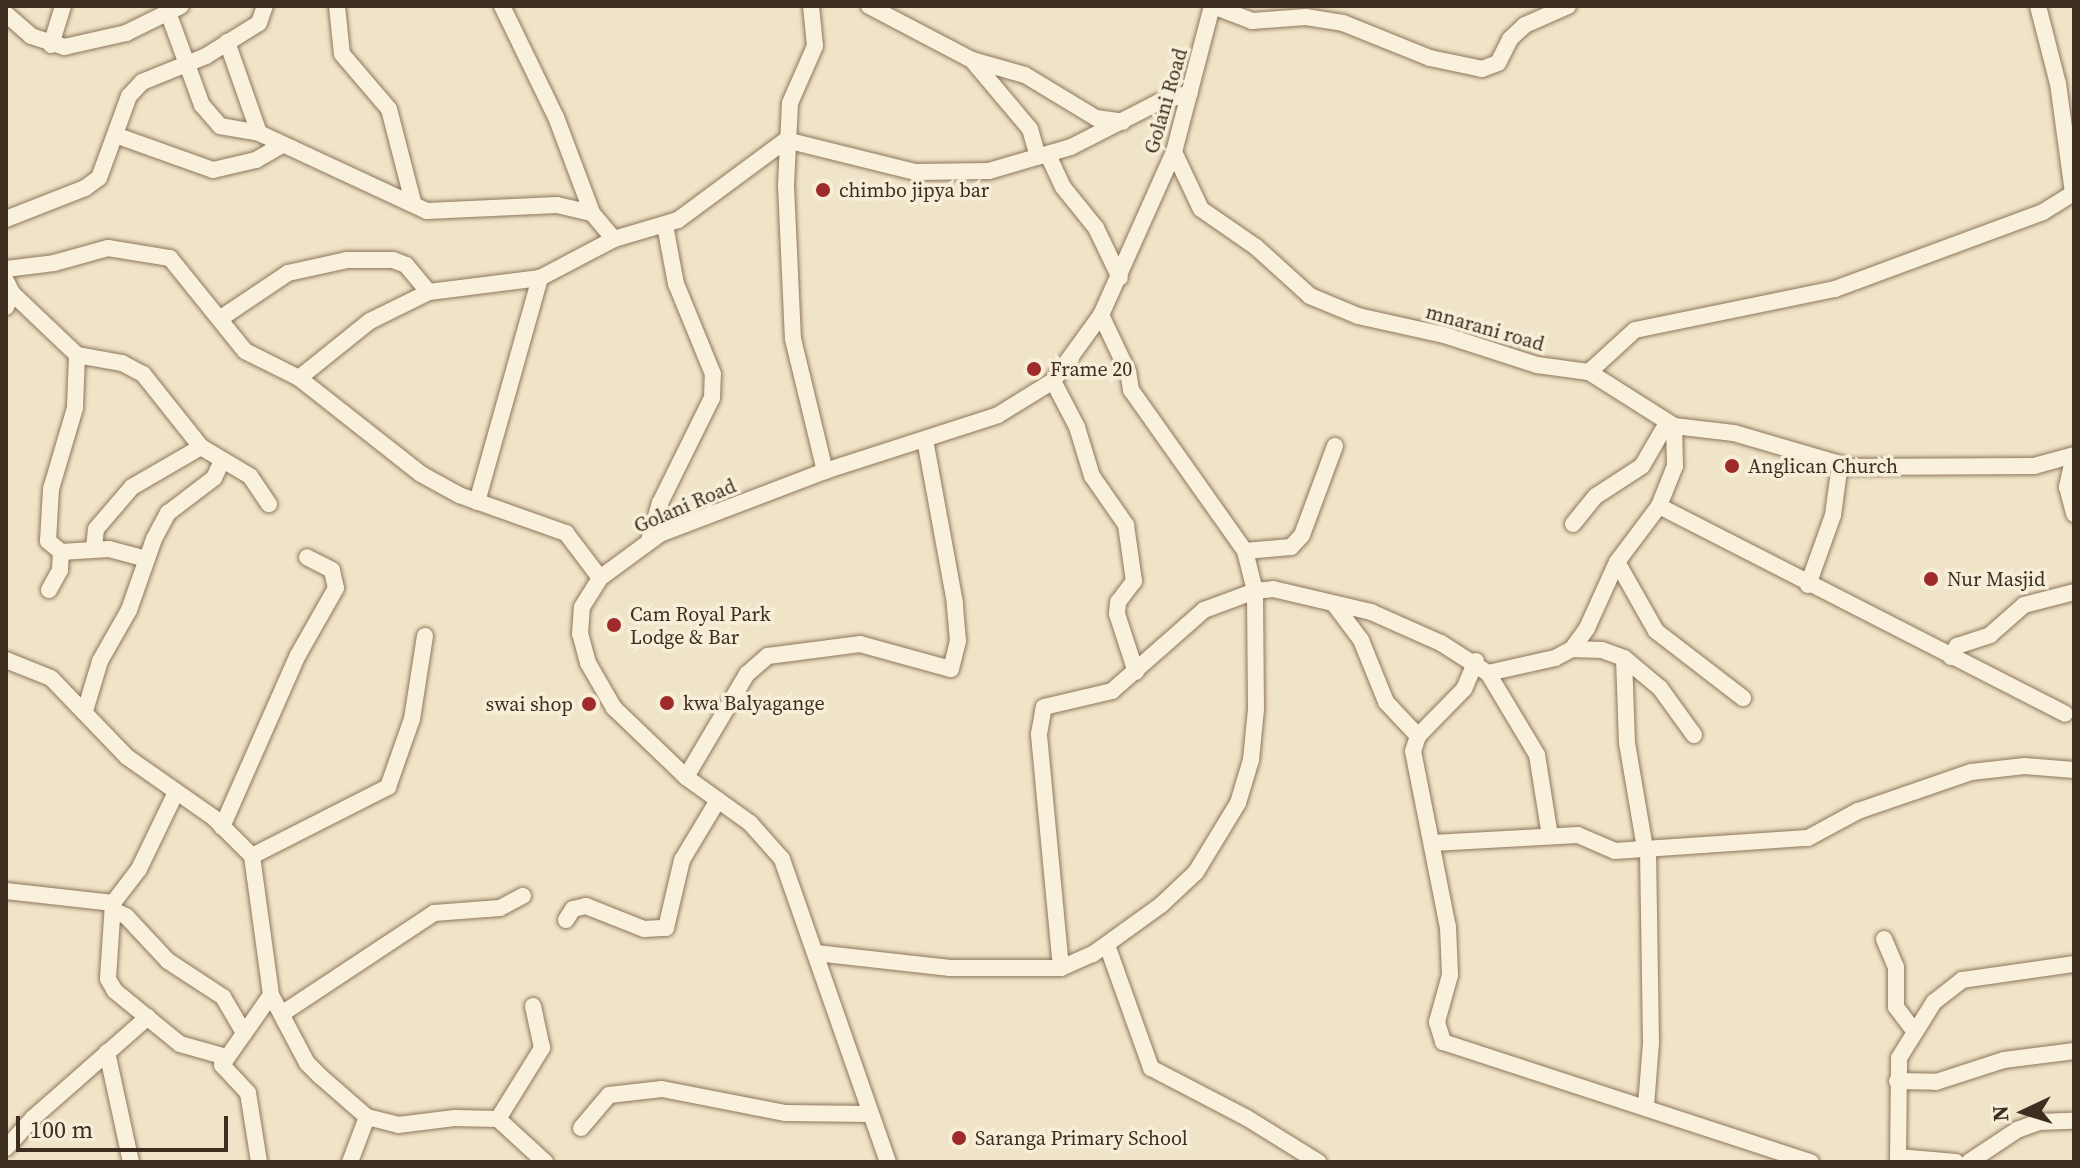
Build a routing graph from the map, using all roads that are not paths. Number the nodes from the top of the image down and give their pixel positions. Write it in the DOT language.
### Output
graph roads {
  1 [pos="63,6"];
  2 [pos="265,6"];
  3 [pos="337,6"];
  4 [pos="502,6"];
  5 [pos="811,6"];
  6 [pos="869,6"];
  7 [pos="1213,6"];
  8 [pos="1568,6"];
  9 [pos="2038,6"];
  10 [pos="175,11"];
  11 [pos="6,14"];
  12 [pos="227,42"];
  13 [pos="51,45"];
  14 [pos="972,60"];
  15 [pos="187,64"];
  16 [pos="1190,93"];
  17 [pos="1126,122"];
  18 [pos="259,133"];
  19 [pos="118,136"];
  20 [pos="786,140"];
  21 [pos="280,146"];
  22 [pos="1174,152"];
  23 [pos="1043,156"];
  24 [pos="2073,192"];
  25 [pos="413,202"];
  26 [pos="592,213"];
  27 [pos="6,219"];
  28 [pos="665,225"];
  29 [pos="614,239"];
  30 [pos="6,269"];
  31 [pos="540,278"];
  32 [pos="1120,278"];
  33 [pos="429,292"];
  34 [pos="8,294"];
  35 [pos="1101,315"];
  36 [pos="221,318"];
  37 [pos="77,355"];
  38 [pos="1589,372"];
  39 [pos="299,378"];
  40 [pos="1053,381"];
  41 [pos="1671,425"];
  42 [pos="925,440"];
  43 [pos="1335,446"];
  44 [pos="201,447"];
  45 [pos="2074,455"];
  46 [pos="222,461"];
  47 [pos="1840,464"];
  48 [pos="825,471"];
  49 [pos="477,502"];
  50 [pos="269,504"];
  51 [pos="1659,506"];
  52 [pos="2074,514"];
  53 [pos="1573,524"];
  54 [pos="649,541"];
  55 [pos="94,548"];
  56 [pos="1245,551"];
  57 [pos="61,552"];
  58 [pos="307,557"];
  59 [pos="147,559"];
  60 [pos="1617,562"];
  61 [pos="600,578"];
  62 [pos="1808,585"];
  63 [pos="49,590"];
  64 [pos="1255,591"];
  65 [pos="2074,592"];
  66 [pos="1334,604"];
  67 [pos="425,636"];
  68 [pos="1572,649"];
  69 [pos="1951,657"];
  70 [pos="1624,658"];
  71 [pos="6,660"];
  72 [pos="1482,667"];
  73 [pos="1136,672"];
  74 [pos="1743,698"];
  75 [pos="85,711"];
  76 [pos="2065,714"];
  77 [pos="1694,735"];
  78 [pos="1418,736"];
  79 [pos="2074,770"];
  80 [pos="686,777"];
  81 [pos="176,792"];
  82 [pos="718,800"];
  83 [pos="222,827"];
  84 [pos="1550,836"];
  85 [pos="1433,843"];
  86 [pos="1646,848"];
  87 [pos="252,856"];
  88 [pos="6,891"];
  89 [pos="523,896"];
  90 [pos="113,906"];
  91 [pos="566,920"];
  92 [pos="1884,939"];
  93 [pos="1107,945"];
  94 [pos="816,953"];
  95 [pos="2074,964"];
  96 [pos="1061,968"];
  97 [pos="271,995"];
  98 [pos="533,1006"];
  99 [pos="283,1013"];
  100 [pos="148,1017"];
  101 [pos="1915,1032"];
  102 [pos="244,1033"];
  103 [pos="2074,1051"];
  104 [pos="107,1052"];
  105 [pos="222,1065"];
  106 [pos="1897,1081"];
  107 [pos="1646,1106"];
  108 [pos="869,1114"];
  109 [pos="367,1117"];
  110 [pos="498,1119"];
  111 [pos="2072,1121"];
  112 [pos="581,1128"];
  113 [pos="6,1148"];
  114 [pos="1898,1160"];
  115 [pos="131,1162"];
  116 [pos="259,1162"];
  117 [pos="350,1162"];
  118 [pos="545,1162"];
  119 [pos="888,1162"];
  120 [pos="1318,1162"];
  121 [pos="1811,1162"];
  122 [pos="1956,1162"];
  123 [pos="1969,1162"];
  1 -- 13 [label="street"];
  2 -- 12 [label="street"];
  3 -- 25 [label="street"];
  4 -- 26 [label="street"];
  5 -- 20 [label="street"];
  6 -- 14 [label="street"];
  7 -- 8 [label="street"];
  7 -- 16 [label="street, Golani Road"];
  9 -- 24 [label="street"];
  10 -- 13 [label="street"];
  10 -- 15 [label="street"];
  11 -- 13 [label="street"];
  12 -- 15 [label="street"];
  12 -- 18 [label="street"];
  14 -- 17 [label="street"];
  14 -- 23 [label="street"];
  15 -- 18 [label="street"];
  15 -- 19 [label="street"];
  16 -- 17 [label="street"];
  16 -- 22 [label="street, Golani Road"];
  17 -- 23 [label="street"];
  18 -- 21 [label="street"];
  19 -- 21 [label="street"];
  19 -- 27 [label="street"];
  20 -- 23 [label="street"];
  20 -- 28 [label="street"];
  20 -- 48 [label="street"];
  21 -- 25 [label="street"];
  22 -- 32 [label="street, Golani Road"];
  22 -- 38 [label="street, mnarani road"];
  23 -- 32 [label="street"];
  24 -- 38 [label="street"];
  25 -- 26 [label="street"];
  26 -- 29 [label="street"];
  28 -- 29 [label="street"];
  28 -- 54 [label="street"];
  29 -- 31 [label="street"];
  30 -- 36 [label="street"];
  31 -- 33 [label="street"];
  31 -- 49 [label="street"];
  32 -- 35 [label="street, Golani Road"];
  33 -- 36 [label="street"];
  33 -- 39 [label="street"];
  34 -- 37 [label="street"];
  35 -- 40 [label="street, Golani Road"];
  35 -- 56 [label="street"];
  36 -- 39 [label="street"];
  37 -- 44 [label="street"];
  37 -- 57 [label="street"];
  38 -- 41 [label="street, mnarani road"];
  39 -- 49 [label="street"];
  40 -- 42 [label="street, Golani Road"];
  40 -- 73 [label="street"];
  41 -- 47 [label="street, mnarani road"];
  41 -- 51 [label="street"];
  41 -- 53 [label="street"];
  42 -- 48 [label="street, Golani Road"];
  42 -- 80 [label="street"];
  43 -- 56 [label="street"];
  44 -- 46 [label="street"];
  44 -- 55 [label="street"];
  45 -- 47 [label="street, mnarani road"];
  45 -- 52 [label="street"];
  46 -- 50 [label="street"];
  46 -- 59 [label="street"];
  47 -- 62 [label="street"];
  48 -- 54 [label="street, Golani Road"];
  49 -- 61 [label="street"];
  51 -- 60 [label="street"];
  51 -- 62 [label="street"];
  54 -- 61 [label="street, Golani Road"];
  55 -- 57 [label="street"];
  55 -- 59 [label="street"];
  56 -- 64 [label="street"];
  57 -- 63 [label="street"];
  58 -- 83 [label="street"];
  59 -- 75 [label="street"];
  60 -- 68 [label="street"];
  60 -- 74 [label="street"];
  61 -- 80 [label="street, Golani Road"];
  62 -- 69 [label="street"];
  64 -- 66 [label="street"];
  64 -- 73 [label="street"];
  64 -- 93 [label="street"];
  65 -- 69 [label="street"];
  66 -- 72 [label="street"];
  66 -- 78 [label="street"];
  67 -- 87 [label="street"];
  68 -- 70 [label="street"];
  68 -- 72 [label="street"];
  69 -- 76 [label="street"];
  70 -- 77 [label="street"];
  70 -- 86 [label="street"];
  71 -- 75 [label="street"];
  72 -- 78 [label="street"];
  72 -- 84 [label="street"];
  73 -- 96 [label="street"];
  75 -- 81 [label="street"];
  78 -- 85 [label="street"];
  79 -- 86 [label="street"];
  80 -- 82 [label="street, Golani Road"];
  81 -- 83 [label="street"];
  81 -- 90 [label="street"];
  82 -- 91 [label="street"];
  82 -- 94 [label="street, Golani Road"];
  83 -- 87 [label="street"];
  84 -- 85 [label="street"];
  84 -- 86 [label="street"];
  85 -- 107 [label="street"];
  86 -- 107 [label="street"];
  87 -- 97 [label="street"];
  88 -- 90 [label="street"];
  89 -- 99 [label="street"];
  90 -- 100 [label="street"];
  90 -- 102 [label="street"];
  92 -- 101 [label="street"];
  93 -- 96 [label="street"];
  93 -- 120 [label="street"];
  94 -- 96 [label="street"];
  94 -- 108 [label="street, Golani Road"];
  95 -- 101 [label="street"];
  97 -- 99 [label="street"];
  97 -- 102 [label="street"];
  98 -- 110 [label="street"];
  99 -- 109 [label="street"];
  100 -- 104 [label="street"];
  100 -- 105 [label="street"];
  101 -- 106 [label="street"];
  102 -- 105 [label="street"];
  103 -- 106 [label="street"];
  104 -- 113 [label="street"];
  104 -- 115 [label="street"];
  105 -- 116 [label="street"];
  106 -- 114 [label="street"];
  107 -- 121 [label="street"];
  108 -- 112 [label="street"];
  108 -- 119 [label="street, Golani Road"];
  109 -- 110 [label="street"];
  109 -- 117 [label="street"];
  110 -- 118 [label="street"];
  111 -- 123 [label="street"];
  114 -- 122 [label="street"];
}
